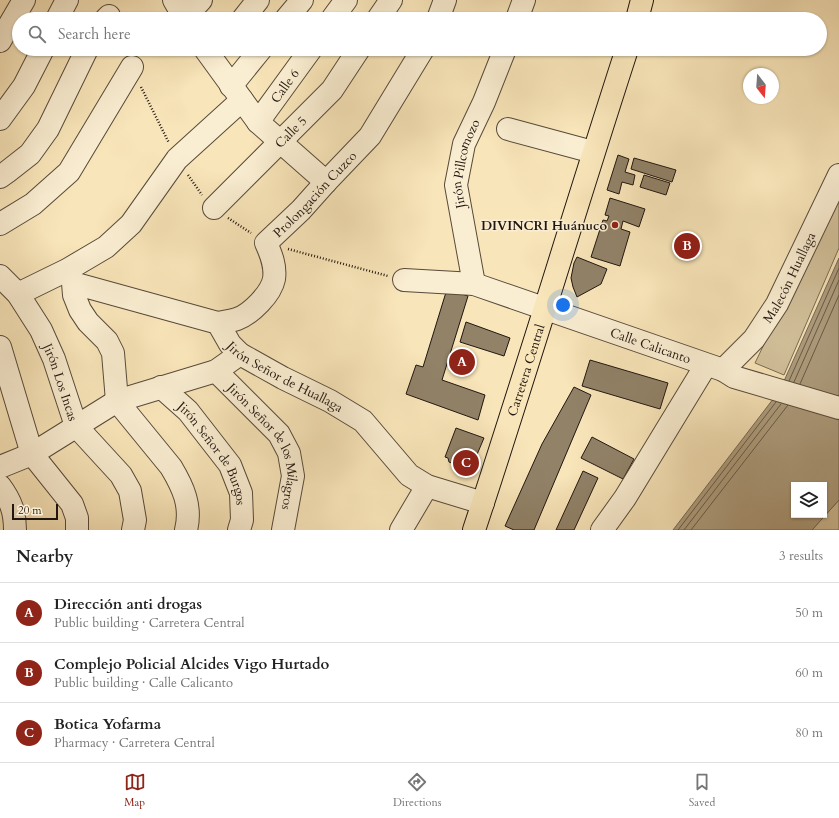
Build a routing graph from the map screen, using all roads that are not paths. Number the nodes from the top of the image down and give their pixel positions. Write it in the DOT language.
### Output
graph roads {
  1 [pos="24,0"];
  2 [pos="67,0"];
  3 [pos="201,0"];
  4 [pos="258,0"];
  5 [pos="302,0"];
  6 [pos="346,0"];
  7 [pos="391,0"];
  8 [pos="445,0"];
  9 [pos="524,0"];
  10 [pos="642,0"];
  11 [pos="17,12"];
  12 [pos="61,12"];
  13 [pos="181,12"];
  14 [pos="249,12"];
  15 [pos="292,12"];
  16 [pos="337,12"];
  17 [pos="383,12"];
  18 [pos="441,12"];
  19 [pos="520,12"];
  20 [pos="639,12"];
  21 [pos="12,20"];
  22 [pos="0,41"];
  23 [pos="39,56"];
  24 [pos="84,56"];
  25 [pos="212,56"];
  26 [pos="258,56"];
  27 [pos="306,56"];
  28 [pos="354,56"];
  29 [pos="419,56"];
  30 [pos="502,56"];
  31 [pos="626,56"];
  32 [pos="132,67"];
  33 [pos="237,93"];
  34 [pos="0,119"];
  35 [pos="258,122"];
  36 [pos="508,129"];
  37 [pos="280,141"];
  38 [pos="593,152"];
  39 [pos="839,175"];
  40 [pos="0,177"];
  41 [pos="326,182"];
  42 [pos="214,208"];
  43 [pos="0,224"];
  44 [pos="0,276"];
  45 [pos="404,280"];
  46 [pos="474,284"];
  47 [pos="18,294"];
  48 [pos="544,308"];
  49 [pos="218,323"];
  50 [pos="0,346"];
  51 [pos="240,354"];
  52 [pos="715,367"];
  53 [pos="216,371"];
  54 [pos="161,387"];
  55 [pos="117,401"];
  56 [pos="839,408"];
  57 [pos="76,426"];
  58 [pos="32,454"];
  59 [pos="0,468"];
  60 [pos="0,486"];
  61 [pos="427,486"];
  62 [pos="483,503"];
  63 [pos="15,530"];
  64 [pos="77,530"];
  65 [pos="133,530"];
  66 [pos="186,530"];
  67 [pos="239,530"];
  68 [pos="283,530"];
  69 [pos="401,530"];
  70 [pos="474,530"];
  71 [pos="602,530"];
  1 -- 11 [label="street"];
  2 -- 12 [label="street"];
  3 -- 13 [label="street"];
  4 -- 14 [label="street"];
  5 -- 15 [label="street"];
  6 -- 16 [label="street"];
  7 -- 17 [label="street"];
  8 -- 18 [label="street"];
  9 -- 19 [label="street"];
  10 -- 20 [label="highway"];
  21 -- 22 [label="street"];
  23 -- 34 [label="street"];
  24 -- 40 [label="street"];
  25 -- 33 [label="street"];
  26 -- 33 [label="street"];
  27 -- 35 [label="street, Calle 6"];
  28 -- 37 [label="street, Calle 5"];
  29 -- 41 [label="street, Prolongación Cuzco"];
  30 -- 46 [label="street, Jirón Pillcomozo"];
  31 -- 38 [label="highway, Carretera Central"];
  32 -- 43 [label="street"];
  33 -- 35 [label="street"];
  33 -- 47 [label="street"];
  35 -- 37 [label="street"];
  36 -- 38 [label="street"];
  37 -- 41 [label="street"];
  37 -- 42 [label="street, Calle 5"];
  38 -- 48 [label="highway, Carretera Central"];
  39 -- 52 [label="street, Malecón Huallaga"];
  41 -- 49 [label="street, Prolongación Cuzco"];
  44 -- 47 [label="street, Jirón Los Incas"];
  45 -- 46 [label="street, Calle Calicanto"];
  46 -- 48 [label="street, Calle Calicanto"];
  47 -- 57 [label="street, Jirón Los Incas"];
  48 -- 52 [label="street, Calle Calicanto"];
  48 -- 62 [label="highway, Carretera Central"];
  49 -- 51 [label="street, Jirón Señor de Huallaga"];
  49 -- 55 [label="street"];
  50 -- 58 [label="street"];
  51 -- 53 [label="street"];
  51 -- 61 [label="street, Jirón Señor de Huallaga"];
  52 -- 56 [label="street, Calle Calicanto"];
  52 -- 71 [label="street, Malecón Huallaga"];
  53 -- 54 [label="street"];
  53 -- 68 [label="street, Jirón Señor de los Milagros"];
  54 -- 55 [label="street"];
  54 -- 67 [label="street, Jirón Señor de Burgos"];
  55 -- 57 [label="street"];
  55 -- 66 [label="street"];
  57 -- 58 [label="street"];
  57 -- 65 [label="street, Jirón Los Incas"];
  58 -- 59 [label="street"];
  58 -- 64 [label="street"];
  60 -- 63 [label="street"];
  61 -- 62 [label="street, Jirón Señor de Huallaga"];
  61 -- 69 [label="street"];
  62 -- 70 [label="highway, Carretera Central"];
}
